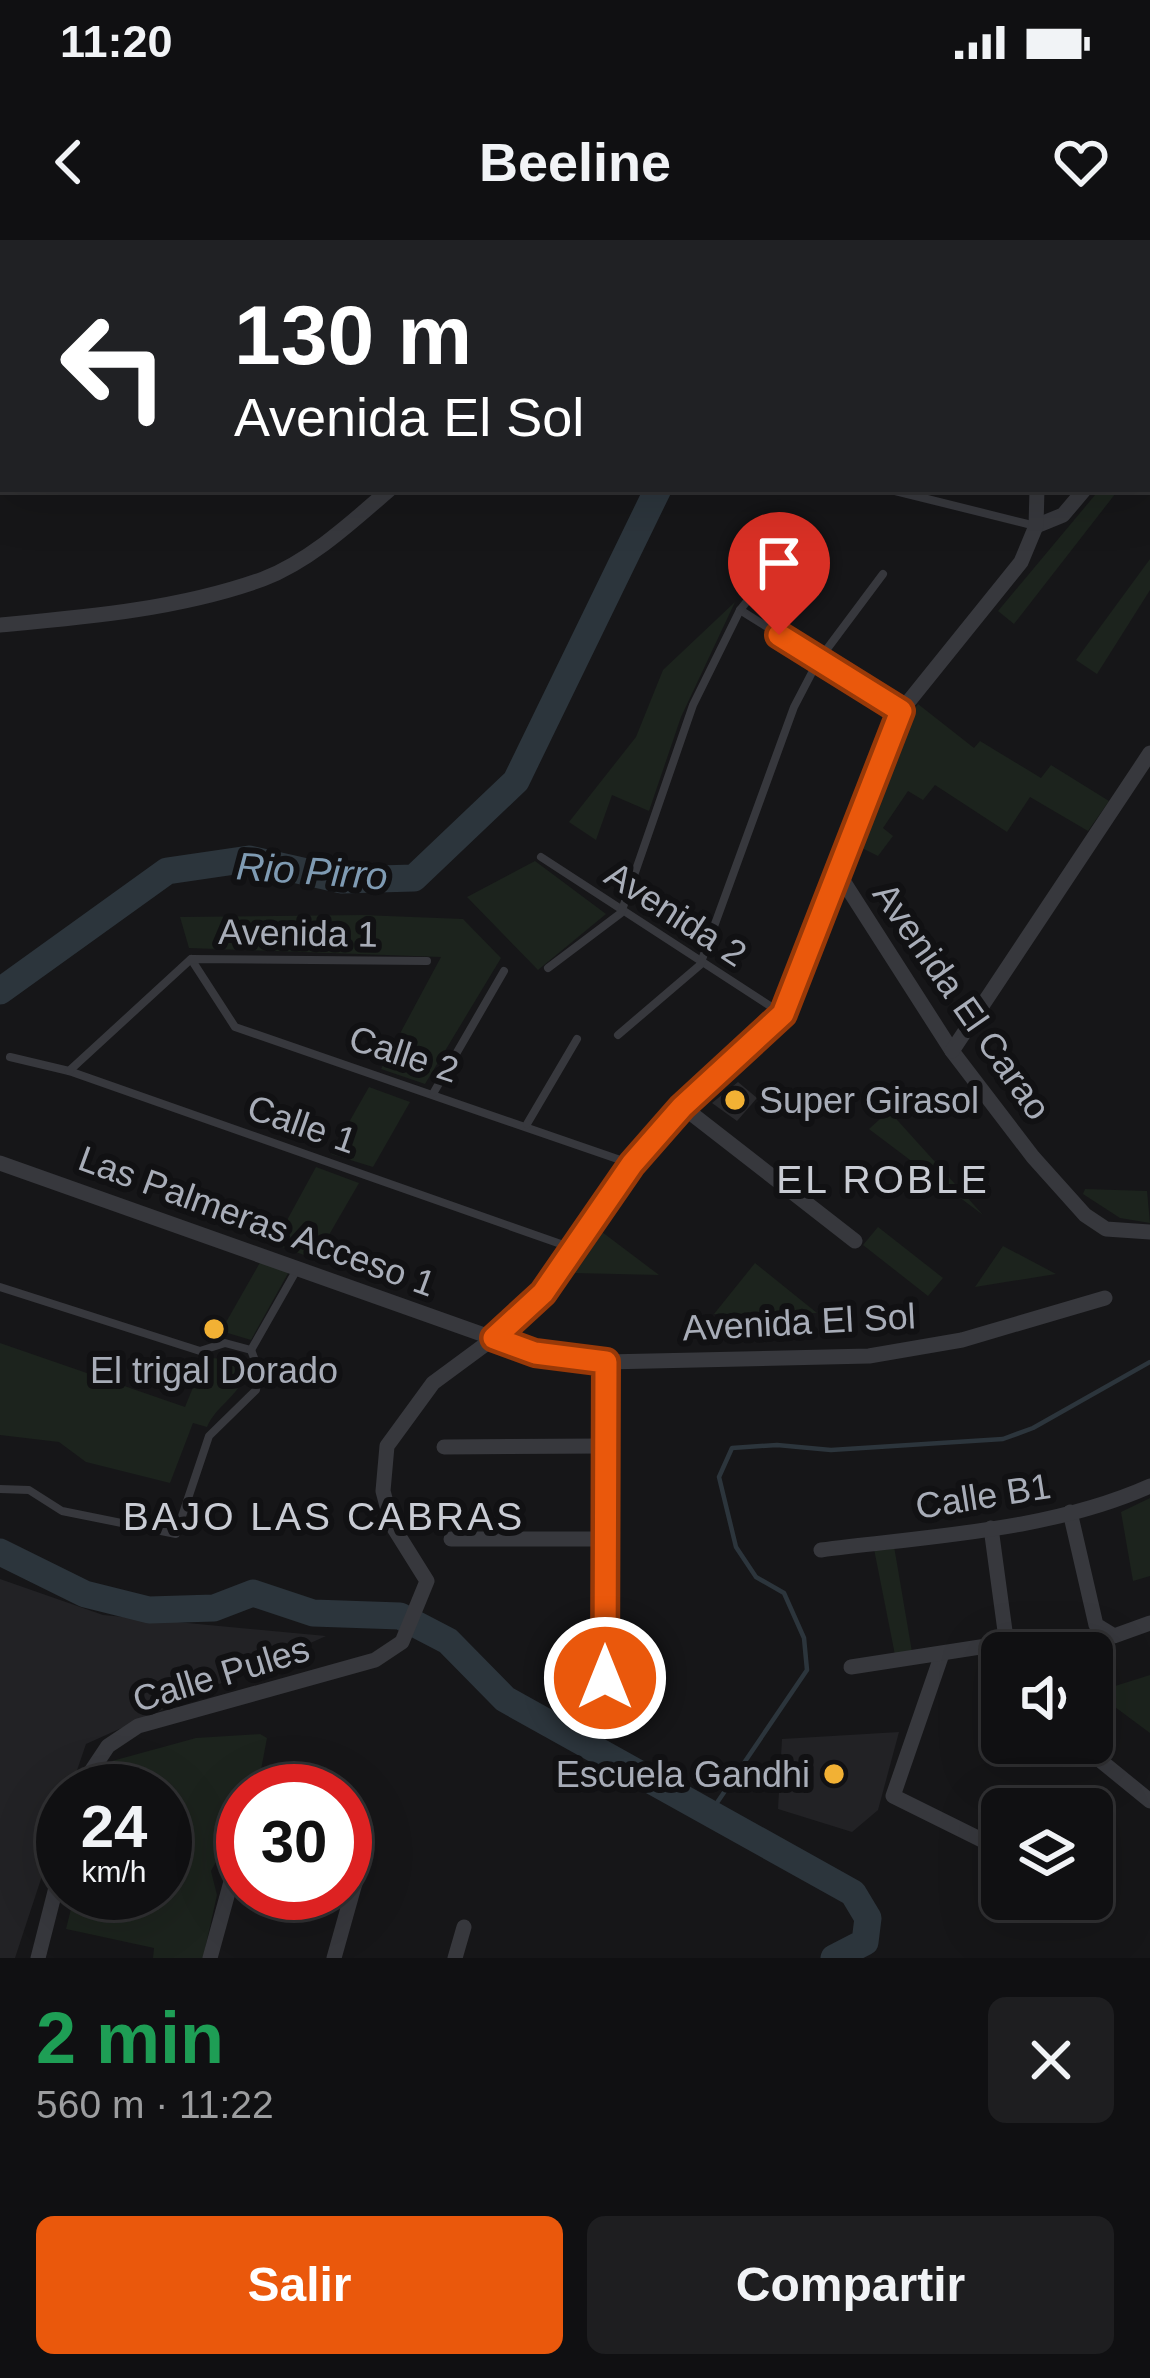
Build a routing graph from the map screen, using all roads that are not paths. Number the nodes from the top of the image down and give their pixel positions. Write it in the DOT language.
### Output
graph roads {
  1 [pos="386,492"];
  2 [pos="899,492"];
  3 [pos="1037,492"];
  4 [pos="1082,492"];
  5 [pos="1036,526"];
  6 [pos="791,546"];
  7 [pos="884,574"];
  8 [pos="740,610"];
  9 [pos="0,625"];
  10 [pos="818,661"];
  11 [pos="901,711"];
  12 [pos="1150,753"];
  13 [pos="541,857"];
  14 [pos="840,877"];
  15 [pos="621,913"];
  16 [pos="191,959"];
  17 [pos="427,961"];
  18 [pos="700,965"];
  19 [pos="548,968"];
  20 [pos="504,971"];
  21 [pos="783,1014"];
  22 [pos="618,1035"];
  23 [pos="577,1039"];
  24 [pos="952,1051"];
  25 [pos="10,1057"];
  26 [pos="69,1071"];
  27 [pos="434,1092"];
  28 [pos="682,1107"];
  29 [pos="527,1124"];
  30 [pos="0,1163"];
  31 [pos="632,1164"];
  32 [pos="1150,1232"];
  33 [pos="855,1241"];
  34 [pos="574,1249"];
  35 [pos="299,1264"];
  36 [pos="0,1287"];
  37 [pos="1105,1298"];
  38 [pos="494,1338"];
  39 [pos="250,1350"];
  40 [pos="606,1362"];
  41 [pos="604,1446"];
  42 [pos="444,1447"];
  43 [pos="1150,1486"];
  44 [pos="0,1489"];
  45 [pos="1070,1512"];
  46 [pos="991,1528"];
  47 [pos="451,1539"];
  48 [pos="606,1539"];
  49 [pos="821,1550"];
  50 [pos="1150,1623"];
  51 [pos="1005,1632"];
  52 [pos="981,1650"];
  53 [pos="942,1654"];
  54 [pos="851,1667"];
  55 [pos="605,1678"];
  56 [pos="96,1764"];
  57 [pos="1105,1764"];
  58 [pos="1150,1801"];
  59 [pos="981,1840"];
  60 [pos="48,1920"];
  61 [pos="220,1920"];
  62 [pos="345,1920"];
  63 [pos="464,1928"];
  64 [pos="38,1958"];
  65 [pos="210,1958"];
  66 [pos="334,1958"];
  67 [pos="455,1958"];
  1 -- 9 [label="street"];
  2 -- 5 [label="lane"];
  3 -- 5 [label="street"];
  4 -- 5 [label="street"];
  5 -- 11 [label="street"];
  6 -- 8 [label="lane"];
  7 -- 10 [label="lane"];
  8 -- 10 [label="lane"];
  8 -- 15 [label="lane"];
  10 -- 11 [label="lane"];
  10 -- 18 [label="lane"];
  11 -- 14 [label="street"];
  12 -- 24 [label="street"];
  13 -- 15 [label="lane, Avenida 2"];
  14 -- 21 [label="street"];
  14 -- 24 [label="street, Avenida El Carao"];
  15 -- 18 [label="lane, Avenida 2"];
  15 -- 19 [label="lane"];
  16 -- 17 [label="lane, Avenida 1"];
  16 -- 26 [label="lane, Avenida 1"];
  16 -- 27 [label="lane, Calle 2"];
  18 -- 21 [label="lane, Avenida 2"];
  18 -- 22 [label="lane"];
  20 -- 27 [label="lane"];
  21 -- 28 [label="street"];
  23 -- 29 [label="lane"];
  24 -- 32 [label="street, Avenida El Carao"];
  25 -- 26 [label="lane, Calle 1"];
  26 -- 34 [label="lane, Calle 1"];
  27 -- 29 [label="lane, Calle 2"];
  28 -- 31 [label="street"];
  28 -- 33 [label="street"];
  29 -- 31 [label="lane, Calle 2"];
  30 -- 35 [label="street, Las Palmeras Acceso 1"];
  31 -- 34 [label="street"];
  34 -- 38 [label="street"];
  35 -- 38 [label="street, Las Palmeras Acceso 1"];
  35 -- 39 [label="lane"];
  36 -- 39 [label="lane"];
  37 -- 40 [label="street, Avenida El Sol"];
  38 -- 40 [label="street, Avenida El Sol"];
  38 -- 56 [label="street, Calle Pules"];
  39 -- 44 [label="lane"];
  40 -- 41 [label="street"];
  41 -- 42 [label="street"];
  41 -- 48 [label="street"];
  43 -- 45 [label="street, Calle B1"];
  45 -- 46 [label="street, Calle B1"];
  45 -- 50 [label="street"];
  46 -- 49 [label="street, Calle B1"];
  46 -- 51 [label="street"];
  47 -- 48 [label="street"];
  48 -- 55 [label="street"];
  52 -- 53 [label="street"];
  53 -- 54 [label="street"];
  53 -- 59 [label="street"];
  57 -- 58 [label="street"];
  60 -- 64 [label="street"];
  61 -- 65 [label="street"];
  62 -- 66 [label="street"];
  63 -- 67 [label="street"];
}
